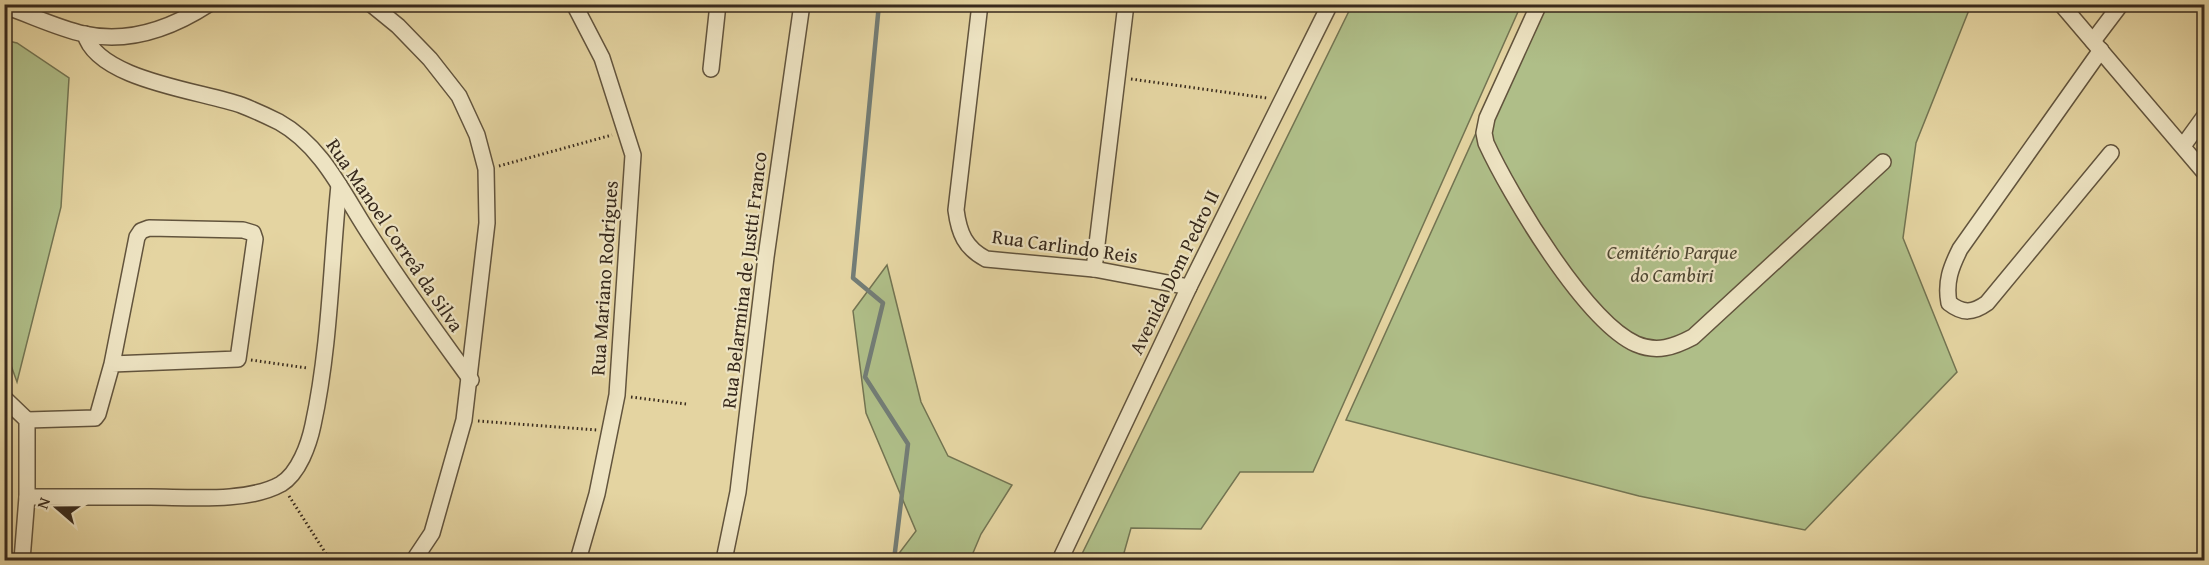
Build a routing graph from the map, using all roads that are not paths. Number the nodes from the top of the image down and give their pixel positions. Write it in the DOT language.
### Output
graph roads {
  1 [pos="208,4"];
  2 [pos="370,4"];
  3 [pos="574,4"];
  4 [pos="718,4"];
  5 [pos="802,4"];
  6 [pos="980,4"];
  7 [pos="1126,4"];
  8 [pos="1330,4"];
  9 [pos="1539,4"];
  10 [pos="2061,4"];
  11 [pos="2121,4"];
  12 [pos="4,6"];
  13 [pos="85,34"];
  14 [pos="2097,46"];
  15 [pos="711,69"];
  16 [pos="2205,117"];
  17 [pos="2183,146"];
  18 [pos="2111,153"];
  19 [pos="1883,162"];
  20 [pos="2205,172"];
  21 [pos="339,185"];
  22 [pos="1094,269"];
  23 [pos="1189,287"];
  24 [pos="112,364"];
  25 [pos="471,380"];
  26 [pos="4,398"];
  27 [pos="27,420"];
  28 [pos="27,497"];
  29 [pos="22,561"];
  30 [pos="414,561"];
  31 [pos="578,561"];
  32 [pos="724,561"];
  33 [pos="1060,561"];
  1 -- 13 [label="street"];
  2 -- 25 [label="street"];
  3 -- 31 [label="street, Rua Mariano Rodrigues"];
  4 -- 15 [label="street"];
  5 -- 32 [label="street, Rua Belarmina de Justti Franco"];
  6 -- 22 [label="street, Rua Carlindo Reis"];
  7 -- 22 [label="street"];
  8 -- 23 [label="street, Avenida Dom Pedro II"];
  9 -- 19 [label="street"];
  10 -- 14 [label="street"];
  11 -- 14 [label="street"];
  12 -- 13 [label="street"];
  13 -- 21 [label="street, Rua Manoel Correâ da Silva"];
  14 -- 17 [label="street"];
  14 -- 18 [label="street"];
  16 -- 17 [label="street"];
  17 -- 20 [label="street"];
  21 -- 25 [label="street, Rua Manoel Correâ da Silva"];
  21 -- 28 [label="street"];
  22 -- 23 [label="street, Rua Carlindo Reis"];
  23 -- 33 [label="street, Avenida Dom Pedro II"];
  24 -- 24 [label="street"];
  24 -- 27 [label="street"];
  25 -- 30 [label="street"];
  26 -- 27 [label="street"];
  27 -- 28 [label="street"];
  28 -- 29 [label="street"];
}
